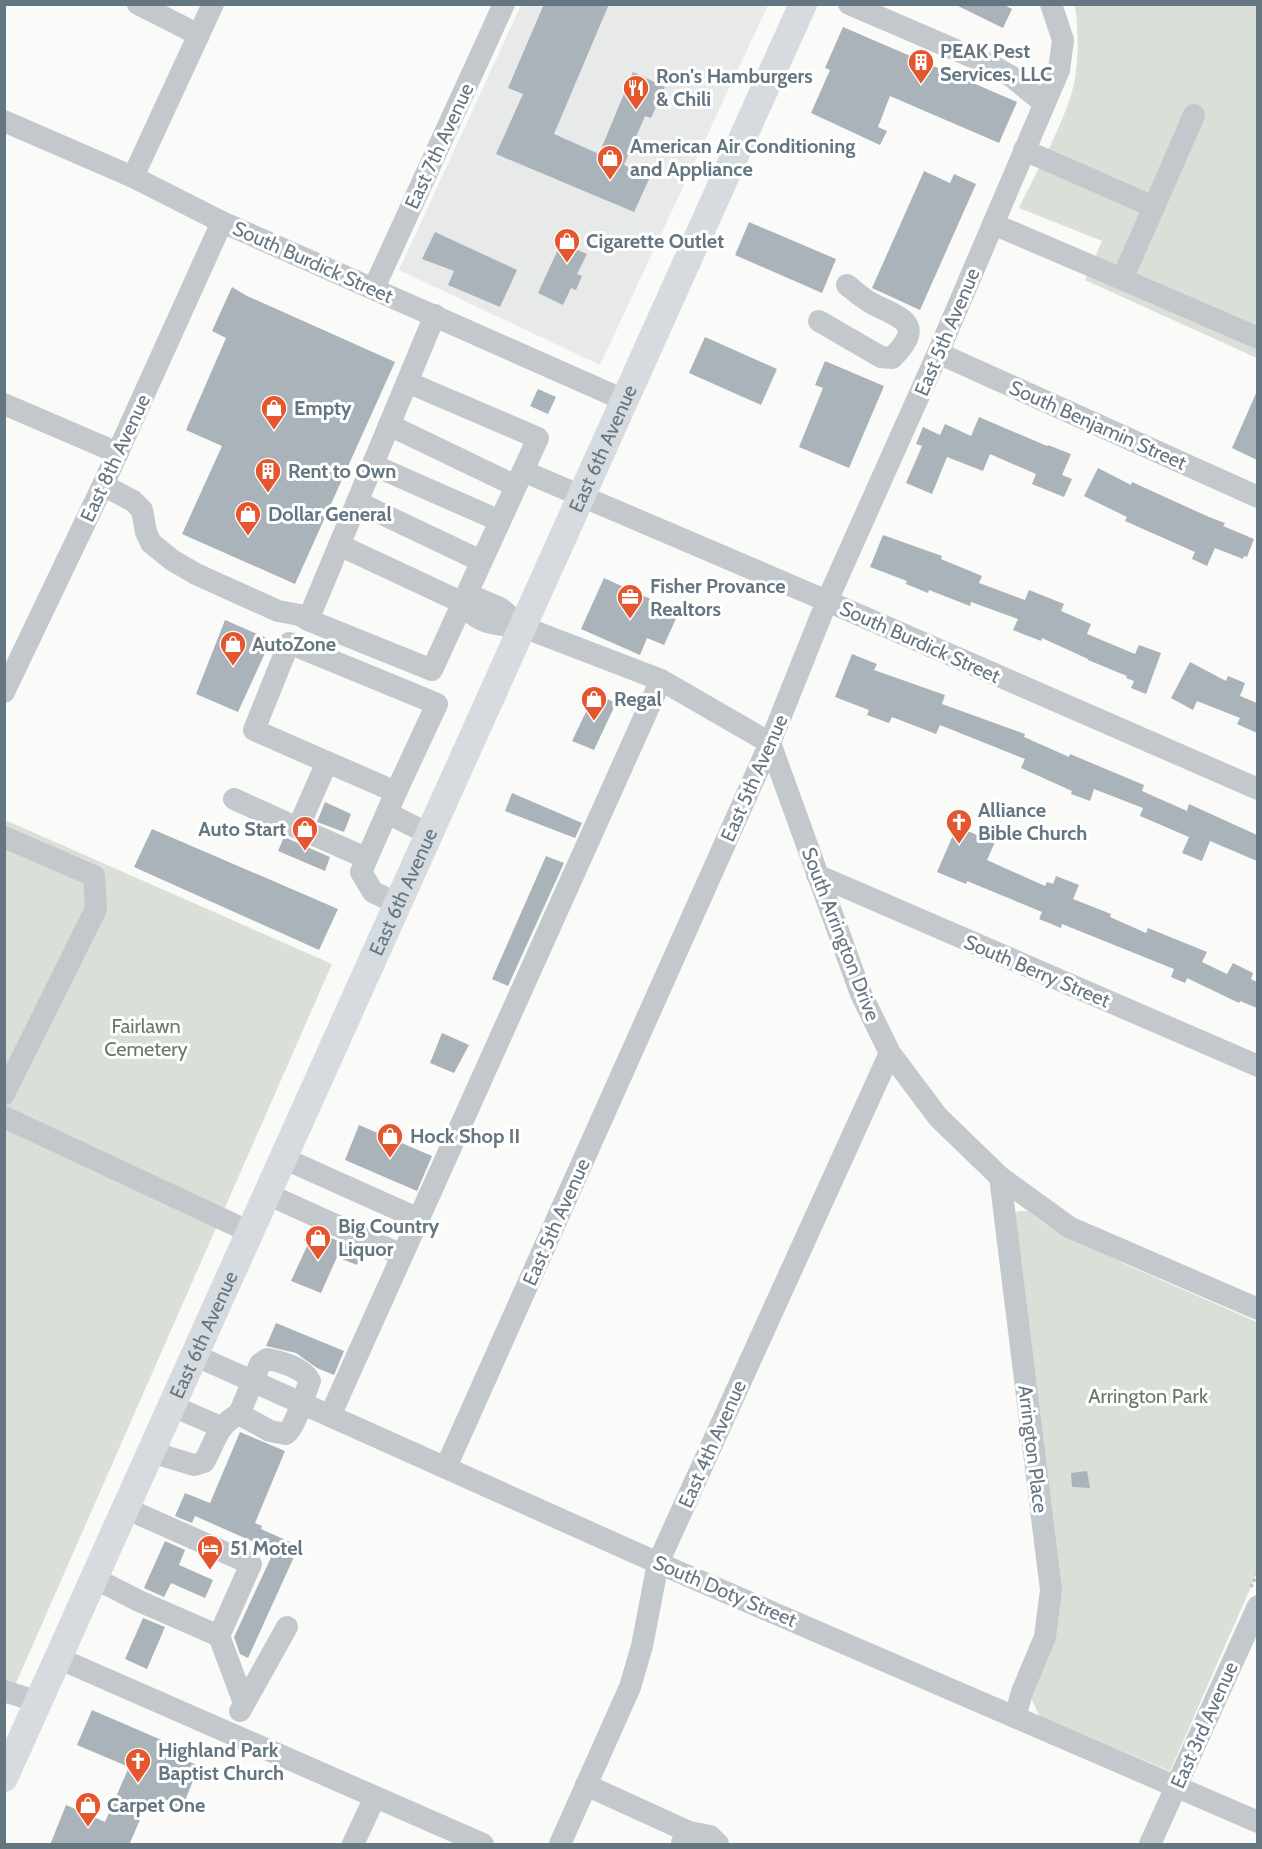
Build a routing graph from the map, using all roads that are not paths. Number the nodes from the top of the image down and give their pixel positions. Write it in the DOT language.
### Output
graph roads {
  1 [pos="138,4"];
  2 [pos="213,4"];
  3 [pos="504,4"];
  4 [pos="803,4"];
  5 [pos="849,4"];
  6 [pos="1051,4"];
  7 [pos="199,35"];
  8 [pos="1048,94"];
  9 [pos="1194,115"];
  10 [pos="4,121"];
  11 [pos="1024,150"];
  12 [pos="133,177"];
  13 [pos="1154,207"];
  14 [pos="222,222"];
  15 [pos="993,224"];
  16 [pos="1122,279"];
  17 [pos="847,285"];
  18 [pos="374,288"];
  19 [pos="435,315"];
  20 [pos="819,321"];
  21 [pos="1257,338"];
  22 [pos="938,353"];
  23 [pos="407,382"];
  24 [pos="624,400"];
  25 [pos="4,404"];
  26 [pos="389,425"];
  27 [pos="118,453"];
  28 [pos="373,465"];
  29 [pos="520,478"];
  30 [pos="103,485"];
  31 [pos="581,497"];
  32 [pos="1257,497"];
  33 [pos="357,502"];
  34 [pos="500,521"];
  35 [pos="339,545"];
  36 [pos="482,561"];
  37 [pos="827,601"];
  38 [pos="461,602"];
  39 [pos="308,620"];
  40 [pos="523,627"];
  41 [pos="432,670"];
  42 [pos="661,680"];
  43 [pos="5,688"];
  44 [pos="436,704"];
  45 [pos="770,743"];
  46 [pos="327,762"];
  47 [pos="1257,789"];
  48 [pos="396,792"];
  49 [pos="234,799"];
  50 [pos="387,813"];
  51 [pos="298,828"];
  52 [pos="429,834"];
  53 [pos="4,837"];
  54 [pos="366,858"];
  55 [pos="817,875"];
  56 [pos="398,904"];
  57 [pos="890,1053"];
  58 [pos="1257,1066"];
  59 [pos="4,1094"];
  60 [pos="4,1117"];
  61 [pos="284,1158"];
  62 [pos="1000,1177"];
  63 [pos="267,1194"];
  64 [pos="418,1219"];
  65 [pos="250,1232"];
  66 [pos="402,1254"];
  67 [pos="1257,1309"];
  68 [pos="194,1355"];
  69 [pos="252,1381"];
  70 [pos="300,1403"];
  71 [pos="172,1406"];
  72 [pos="330,1416"];
  73 [pos="230,1420"];
  74 [pos="151,1452"];
  75 [pos="446,1467"];
  76 [pos="125,1508"];
  77 [pos="658,1563"];
  78 [pos="94,1578"];
  79 [pos="1257,1606"];
  80 [pos="287,1627"];
  81 [pos="219,1636"];
  82 [pos="58,1658"];
  83 [pos="4,1691"];
  84 [pos="39,1702"];
  85 [pos="243,1703"];
  86 [pos="1015,1717"];
  87 [pos="229,1734"];
  88 [pos="4,1778"];
  89 [pos="586,1785"];
  90 [pos="1176,1786"];
  91 [pos="375,1797"];
  92 [pos="1257,1822"];
  93 [pos="685,1838"];
  94 [pos="353,1845"];
  95 [pos="483,1845"];
  96 [pos="560,1845"];
  97 [pos="718,1845"];
  98 [pos="1150,1845"];
  1 -- 7 [label="street"];
  2 -- 7 [label="street"];
  3 -- 18 [label="street, East 7th Avenue"];
  4 -- 24 [label="main road, East 6th Avenue"];
  5 -- 8 [label="street"];
  6 -- 8 [label="street, East 5th Avenue"];
  7 -- 12 [label="street"];
  8 -- 11 [label="street, East 5th Avenue"];
  9 -- 13 [label="street"];
  10 -- 12 [label="street, South Burdick Street"];
  11 -- 13 [label="street"];
  11 -- 15 [label="street, East 5th Avenue"];
  12 -- 14 [label="street, South Burdick Street"];
  13 -- 16 [label="street"];
  14 -- 18 [label="street, South Burdick Street"];
  14 -- 27 [label="street, East 8th Avenue"];
  15 -- 16 [label="street"];
  15 -- 22 [label="street, East 5th Avenue"];
  16 -- 21 [label="street"];
  17 -- 20 [label="street"];
  18 -- 19 [label="street, South Burdick Street"];
  19 -- 23 [label="street"];
  19 -- 24 [label="street, South Burdick Street"];
  22 -- 32 [label="street, South Benjamin Street"];
  22 -- 37 [label="street, East 5th Avenue"];
  23 -- 26 [label="street"];
  23 -- 29 [label="street"];
  24 -- 31 [label="main road, East 6th Avenue"];
  25 -- 27 [label="street"];
  26 -- 28 [label="street"];
  26 -- 29 [label="street, South Burdick Street"];
  27 -- 30 [label="street, East 8th Avenue"];
  28 -- 33 [label="street"];
  28 -- 34 [label="street"];
  29 -- 31 [label="street, South Burdick Street"];
  29 -- 34 [label="street"];
  30 -- 39 [label="street"];
  30 -- 43 [label="street, East 8th Avenue"];
  31 -- 37 [label="street, South Burdick Street"];
  31 -- 40 [label="main road, East 6th Avenue"];
  33 -- 35 [label="street"];
  33 -- 36 [label="street"];
  34 -- 36 [label="street"];
  35 -- 38 [label="street"];
  35 -- 39 [label="street"];
  36 -- 38 [label="street"];
  37 -- 45 [label="street, East 5th Avenue"];
  37 -- 47 [label="street, South Burdick Street"];
  38 -- 40 [label="street"];
  38 -- 41 [label="street"];
  39 -- 41 [label="street"];
  40 -- 42 [label="street"];
  40 -- 52 [label="main road, East 6th Avenue"];
  41 -- 44 [label="street"];
  42 -- 45 [label="street"];
  42 -- 64 [label="street"];
  44 -- 46 [label="street"];
  44 -- 48 [label="street"];
  45 -- 55 [label="street, South Arrington Drive"];
  45 -- 75 [label="street, East 5th Avenue"];
  46 -- 48 [label="street"];
  46 -- 51 [label="street"];
  48 -- 50 [label="street"];
  49 -- 51 [label="street"];
  50 -- 52 [label="street"];
  50 -- 54 [label="street"];
  51 -- 54 [label="street"];
  52 -- 56 [label="main road, East 6th Avenue"];
  53 -- 59 [label="street"];
  54 -- 56 [label="street"];
  55 -- 57 [label="street, South Arrington Drive"];
  55 -- 58 [label="street, South Berry Street"];
  56 -- 61 [label="main road, East 6th Avenue"];
  57 -- 62 [label="street, South Arrington Drive"];
  57 -- 77 [label="street, East 4th Avenue"];
  60 -- 65 [label="street"];
  61 -- 63 [label="main road, East 6th Avenue"];
  61 -- 64 [label="street"];
  62 -- 67 [label="street, South Arrington Drive"];
  62 -- 86 [label="street, Arrington Place"];
  63 -- 65 [label="main road, East 6th Avenue"];
  63 -- 66 [label="street"];
  64 -- 66 [label="street"];
  65 -- 68 [label="main road, East 6th Avenue"];
  66 -- 72 [label="street"];
  68 -- 69 [label="street, South Doty Street"];
  68 -- 71 [label="main road, East 6th Avenue"];
  69 -- 70 [label="street, South Doty Street"];
  69 -- 73 [label="street"];
  70 -- 72 [label="street, South Doty Street"];
  70 -- 73 [label="street"];
  71 -- 73 [label="street"];
  71 -- 74 [label="main road, East 6th Avenue"];
  72 -- 75 [label="street, South Doty Street"];
  73 -- 74 [label="street"];
  74 -- 76 [label="main road, East 6th Avenue"];
  75 -- 77 [label="street, South Doty Street"];
  76 -- 78 [label="main road, East 6th Avenue"];
  76 -- 81 [label="street"];
  77 -- 86 [label="street, South Doty Street"];
  77 -- 89 [label="street, East 4th Avenue"];
  78 -- 81 [label="street"];
  78 -- 82 [label="main road, East 6th Avenue"];
  79 -- 90 [label="street, East 3rd Avenue"];
  80 -- 85 [label="street"];
  81 -- 85 [label="street"];
  82 -- 84 [label="main road, East 6th Avenue"];
  82 -- 87 [label="street"];
  83 -- 84 [label="street"];
  84 -- 88 [label="main road, East 6th Avenue"];
  85 -- 87 [label="street"];
  86 -- 90 [label="street, South Doty Street"];
  87 -- 91 [label="street"];
  89 -- 93 [label="street"];
  89 -- 96 [label="street, East 4th Avenue"];
  90 -- 92 [label="street, South Doty Street"];
  90 -- 98 [label="street, East 3rd Avenue"];
  91 -- 94 [label="street"];
  91 -- 95 [label="street"];
  93 -- 97 [label="street"];
}
